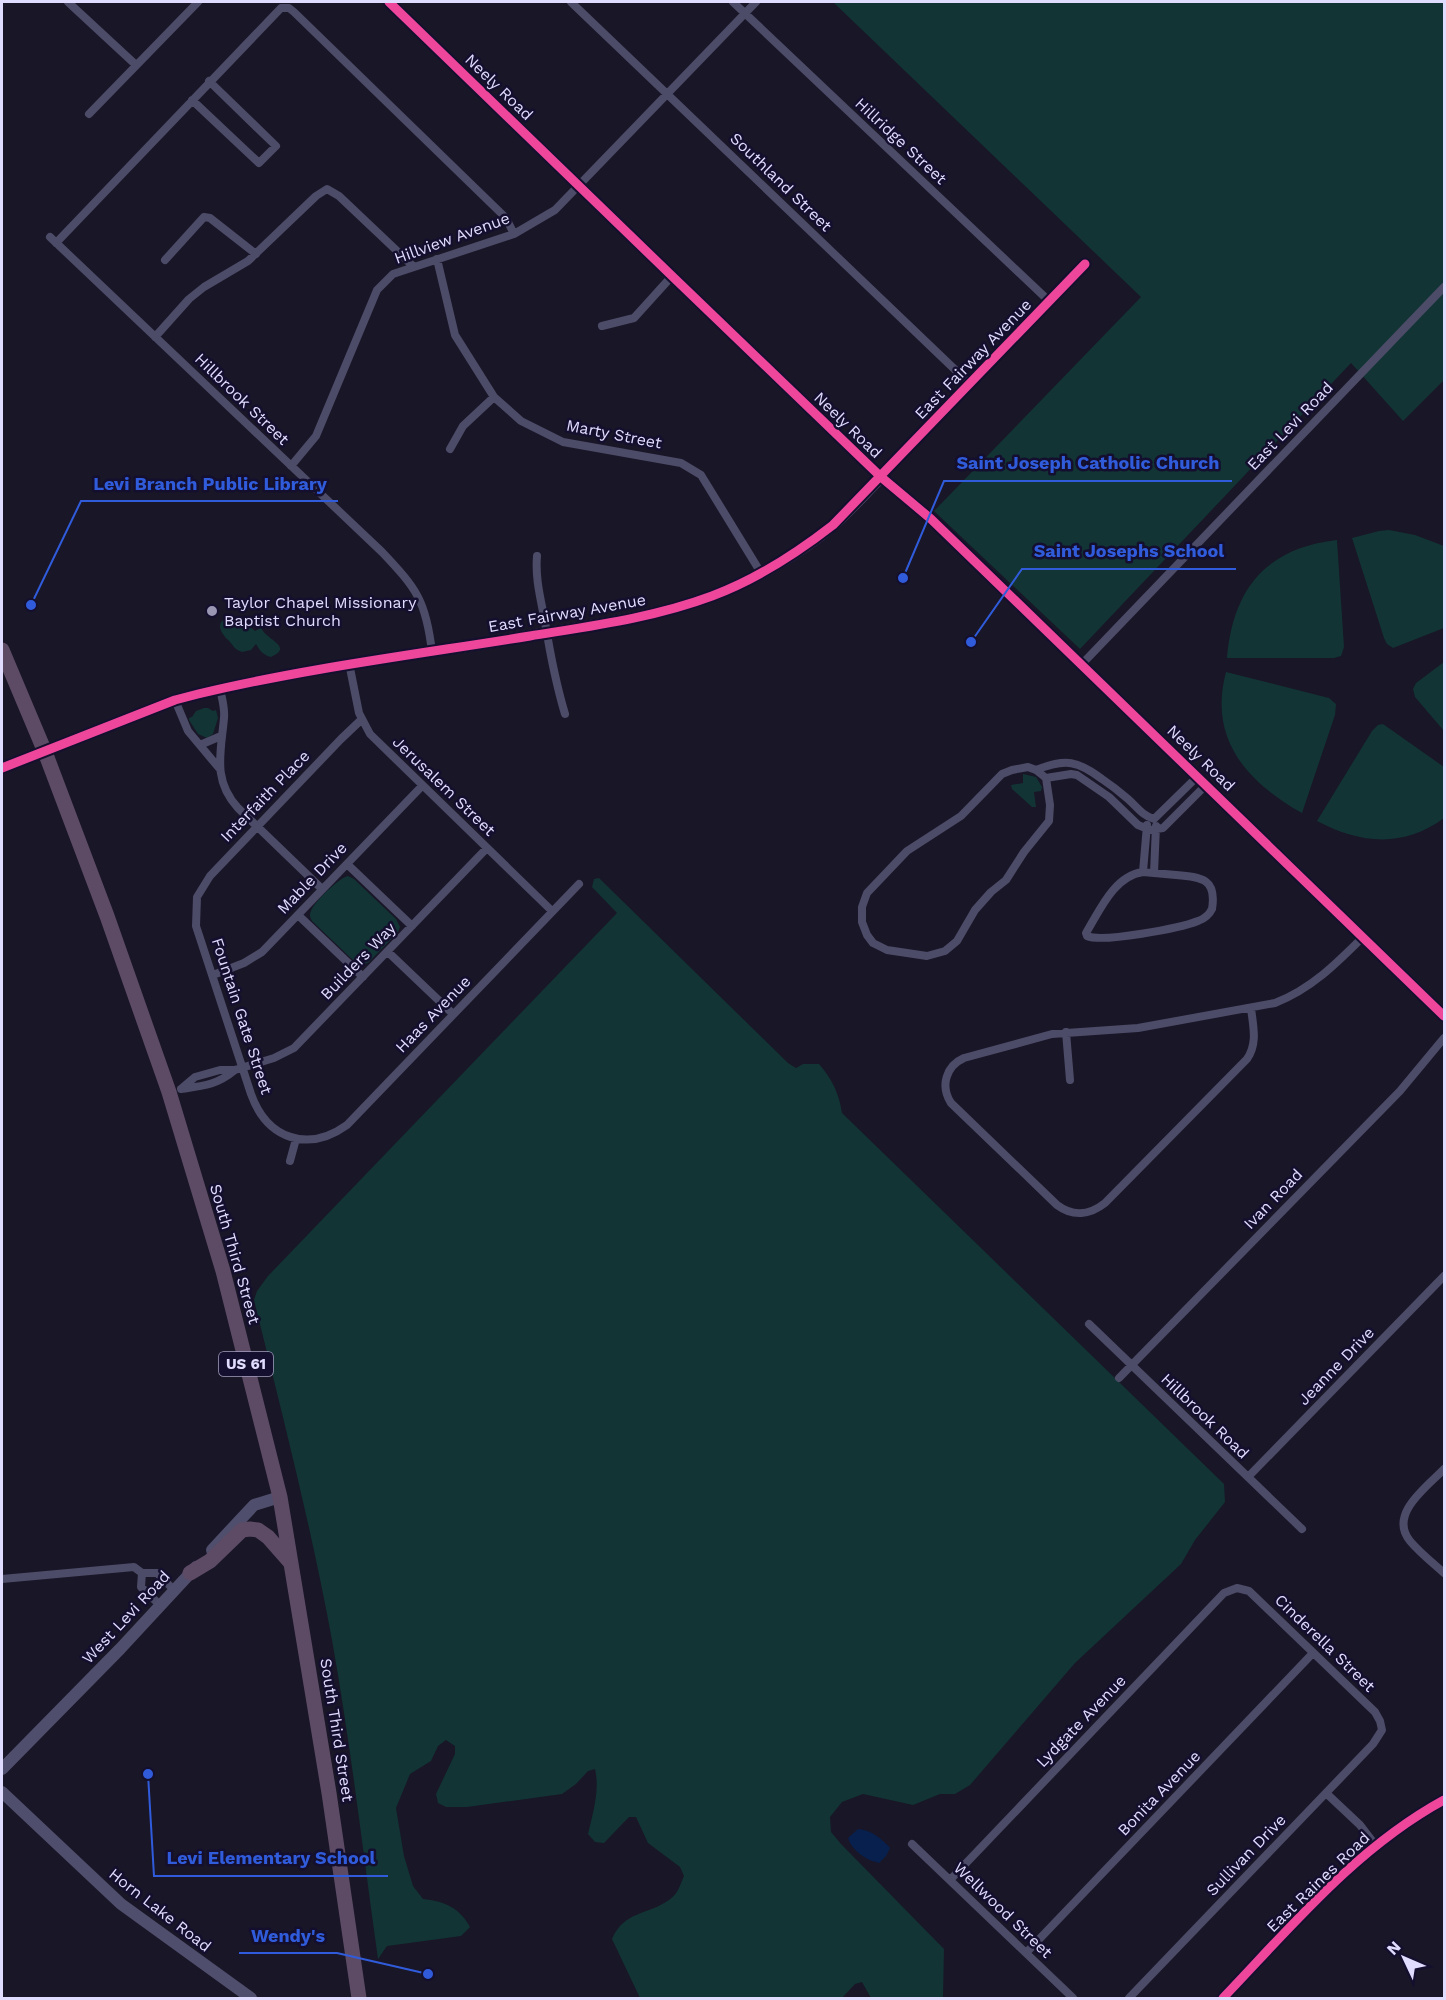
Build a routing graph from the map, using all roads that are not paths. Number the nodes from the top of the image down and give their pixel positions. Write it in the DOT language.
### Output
graph roads {
  1 [pos="68,2"];
  2 [pos="198,2"];
  3 [pos="389,2"];
  4 [pos="571,2"];
  5 [pos="733,2"];
  6 [pos="756,2"];
  7 [pos="744,13"];
  8 [pos="136,65"];
  9 [pos="209,81"];
  10 [pos="668,94"];
  11 [pos="192,100"];
  12 [pos="89,114"];
  13 [pos="579,185"];
  14 [pos="514,234"];
  15 [pos="256,254"];
  16 [pos="436,259"];
  17 [pos="165,260"];
  18 [pos="1085,264"];
  19 [pos="414,267"];
  20 [pos="672,276"];
  21 [pos="1444,287"];
  22 [pos="1049,301"];
  23 [pos="602,326"];
  24 [pos="155,337"];
  25 [pos="970,384"];
  26 [pos="494,398"];
  27 [pos="450,449"];
  28 [pos="291,466"];
  29 [pos="881,477"];
  30 [pos="537,556"];
  31 [pos="761,573"];
  32 [pos="547,633"];
  33 [pos="2,650"];
  34 [pos="432,652"];
  35 [pos="349,663"];
  36 [pos="1082,664"];
  37 [pos="220,689"];
  38 [pos="175,700"];
  39 [pos="566,714"];
  40 [pos="361,720"];
  41 [pos="220,736"];
  42 [pos="200,745"];
  43 [pos="45,752"];
  44 [pos="2,768"];
  45 [pos="219,768"];
  46 [pos="1036,770"];
  47 [pos="1046,778"];
  48 [pos="1202,780"];
  49 [pos="422,786"];
  50 [pos="1124,795"];
  51 [pos="1116,804"];
  52 [pos="1168,807"];
  53 [pos="1176,815"];
  54 [pos="1152,818"];
  55 [pos="257,826"];
  56 [pos="1146,829"];
  57 [pos="1157,829"];
  58 [pos="488,848"];
  59 [pos="347,864"];
  60 [pos="1143,872"];
  61 [pos="1154,873"];
  62 [pos="579,884"];
  63 [pos="322,889"];
  64 [pos="197,897"];
  65 [pos="552,911"];
  66 [pos="298,915"];
  67 [pos="412,926"];
  68 [pos="1364,936"];
  69 [pos="388,952"];
  70 [pos="213,975"];
  71 [pos="363,977"];
  72 [pos="1251,1008"];
  73 [pos="453,1014"];
  74 [pos="1444,1016"];
  75 [pos="1066,1032"];
  76 [pos="1444,1038"];
  77 [pos="239,1069"];
  78 [pos="1070,1080"];
  79 [pos="175,1090"];
  80 [pos="296,1139"];
  81 [pos="290,1161"];
  82 [pos="1444,1276"];
  83 [pos="1089,1324"];
  84 [pos="1131,1366"];
  85 [pos="1119,1378"];
  86 [pos="1444,1469"];
  87 [pos="1248,1477"];
  88 [pos="280,1497"];
  89 [pos="1302,1529"];
  90 [pos="291,1563"];
  91 [pos="142,1573"];
  92 [pos="190,1573"];
  93 [pos="1444,1573"];
  94 [pos="2,1579"];
  95 [pos="1237,1588"];
  96 [pos="174,1590"];
  97 [pos="160,1605"];
  98 [pos="1313,1653"];
  99 [pos="1382,1730"];
  100 [pos="2,1769"];
  101 [pos="2,1792"];
  102 [pos="1326,1793"];
  103 [pos="1444,1800"];
  104 [pos="912,1844"];
  105 [pos="1376,1846"];
  106 [pos="950,1880"];
  107 [pos="1026,1953"];
  108 [pos="251,1998"];
  109 [pos="359,1998"];
  110 [pos="1073,1998"];
  111 [pos="1129,1998"];
  112 [pos="1223,1998"];
  1 -- 8 [label="street"];
  2 -- 8 [label="street"];
  3 -- 13 [label="street, Neely Road"];
  4 -- 10 [label="street, Southland Street"];
  5 -- 7 [label="street, Hillridge Street"];
  6 -- 7 [label="street, Hillview Avenue"];
  7 -- 10 [label="street, Hillview Avenue"];
  7 -- 22 [label="street, Hillridge Street"];
  8 -- 12 [label="street"];
  9 -- 11 [label="street"];
  9 -- 11 [label="street"];
  9 -- 14 [label="street"];
  10 -- 13 [label="street, Hillview Avenue"];
  10 -- 25 [label="street, Southland Street"];
  11 -- 24 [label="street, Hillbrook Street"];
  13 -- 14 [label="street, Hillview Avenue"];
  13 -- 20 [label="street, Neely Road"];
  14 -- 16 [label="street, Hillview Avenue"];
  15 -- 17 [label="street"];
  15 -- 19 [label="street"];
  15 -- 24 [label="street"];
  16 -- 19 [label="street, Hillview Avenue"];
  16 -- 26 [label="street, Marty Street"];
  18 -- 22 [label="street, East Fairway Avenue"];
  19 -- 28 [label="street, Hillview Avenue"];
  20 -- 23 [label="street"];
  20 -- 29 [label="street, Neely Road"];
  21 -- 36 [label="street, East Levi Road"];
  22 -- 25 [label="street, East Fairway Avenue"];
  24 -- 28 [label="street, Hillbrook Street"];
  25 -- 29 [label="street, East Fairway Avenue"];
  26 -- 27 [label="street"];
  26 -- 31 [label="street, Marty Street"];
  28 -- 34 [label="street, Hillbrook Street"];
  29 -- 31 [label="street, East Fairway Avenue"];
  29 -- 36 [label="street, Neely Road"];
  30 -- 32 [label="street"];
  31 -- 32 [label="street, East Fairway Avenue"];
  32 -- 34 [label="street, East Fairway Avenue"];
  32 -- 39 [label="street"];
  33 -- 43 [label="highway, South Third Street / US 61"];
  34 -- 35 [label="street, East Fairway Avenue"];
  35 -- 37 [label="street, East Fairway Avenue"];
  35 -- 40 [label="street, Jerusalem Street"];
  36 -- 48 [label="street, Neely Road"];
  37 -- 38 [label="street, East Fairway Avenue"];
  37 -- 41 [label="street"];
  38 -- 42 [label="street"];
  38 -- 43 [label="street, East Fairway Avenue"];
  40 -- 49 [label="street, Jerusalem Street"];
  40 -- 55 [label="street, Interfaith Place"];
  41 -- 42 [label="street"];
  41 -- 45 [label="street"];
  42 -- 45 [label="street"];
  43 -- 44 [label="street, East Fairway Avenue"];
  43 -- 79 [label="highway, South Third Street / US 61"];
  45 -- 55 [label="street"];
  46 -- 47 [label="street"];
  46 -- 47 [label="street"];
  46 -- 50 [label="street"];
  47 -- 51 [label="street"];
  48 -- 52 [label="street"];
  48 -- 53 [label="street"];
  48 -- 68 [label="street, Neely Road"];
  49 -- 58 [label="street, Jerusalem Street"];
  49 -- 59 [label="street, Mable Drive"];
  50 -- 51 [label="street"];
  50 -- 54 [label="street"];
  51 -- 56 [label="street"];
  52 -- 53 [label="street"];
  52 -- 54 [label="street"];
  53 -- 57 [label="street"];
  54 -- 56 [label="street"];
  54 -- 57 [label="street"];
  55 -- 63 [label="street"];
  55 -- 64 [label="street, Interfaith Place"];
  56 -- 57 [label="street"];
  56 -- 60 [label="street"];
  57 -- 61 [label="street"];
  58 -- 65 [label="street, Jerusalem Street"];
  58 -- 67 [label="street, Builders Way"];
  59 -- 63 [label="street, Mable Drive"];
  59 -- 67 [label="street"];
  60 -- 61 [label="street"];
  60 -- 61 [label="street"];
  62 -- 65 [label="street, Haas Avenue"];
  63 -- 66 [label="street, Mable Drive"];
  64 -- 70 [label="street, Fountain Gate Street"];
  65 -- 73 [label="street, Haas Avenue"];
  66 -- 70 [label="street, Mable Drive"];
  66 -- 71 [label="street"];
  67 -- 69 [label="street, Builders Way"];
  68 -- 72 [label="street"];
  68 -- 74 [label="street, Neely Road"];
  69 -- 71 [label="street, Builders Way"];
  69 -- 73 [label="street"];
  70 -- 77 [label="street, Fountain Gate Street"];
  71 -- 77 [label="street, Builders Way"];
  72 -- 75 [label="street"];
  72 -- 75 [label="street"];
  73 -- 80 [label="street, Haas Avenue"];
  75 -- 78 [label="street"];
  76 -- 84 [label="street, Ivan Road"];
  77 -- 79 [label="street, Builders Way"];
  77 -- 80 [label="street, Fountain Gate Street"];
  79 -- 88 [label="highway, South Third Street / US 61"];
  80 -- 81 [label="street"];
  82 -- 87 [label="street, Jeanne Drive"];
  83 -- 84 [label="street, Hillbrook Road"];
  84 -- 85 [label="street, Ivan Road"];
  84 -- 87 [label="street, Hillbrook Road"];
  86 -- 93 [label="street"];
  87 -- 89 [label="street, Hillbrook Road"];
  88 -- 90 [label="highway, South Third Street / US 61"];
  88 -- 92 [label="street, West Levi Road"];
  90 -- 92 [label="highway"];
  90 -- 109 [label="highway, South Third Street / US 61"];
  91 -- 94 [label="street"];
  91 -- 96 [label="street"];
  91 -- 97 [label="street"];
  92 -- 96 [label="street, West Levi Road"];
  95 -- 98 [label="street, Cinderella Street"];
  95 -- 106 [label="street, Lydgate Avenue"];
  96 -- 97 [label="street, West Levi Road"];
  97 -- 100 [label="street, West Levi Road"];
  98 -- 99 [label="street, Cinderella Street"];
  98 -- 107 [label="street, Bonita Avenue"];
  99 -- 102 [label="street, Sullivan Drive"];
  101 -- 108 [label="street, Horn Lake Road"];
  102 -- 105 [label="street"];
  102 -- 111 [label="street, Sullivan Drive"];
  103 -- 105 [label="street, East Raines Road"];
  104 -- 106 [label="street, Wellwood Street"];
  105 -- 112 [label="street, East Raines Road"];
  106 -- 107 [label="street, Wellwood Street"];
  107 -- 110 [label="street, Wellwood Street"];
}
